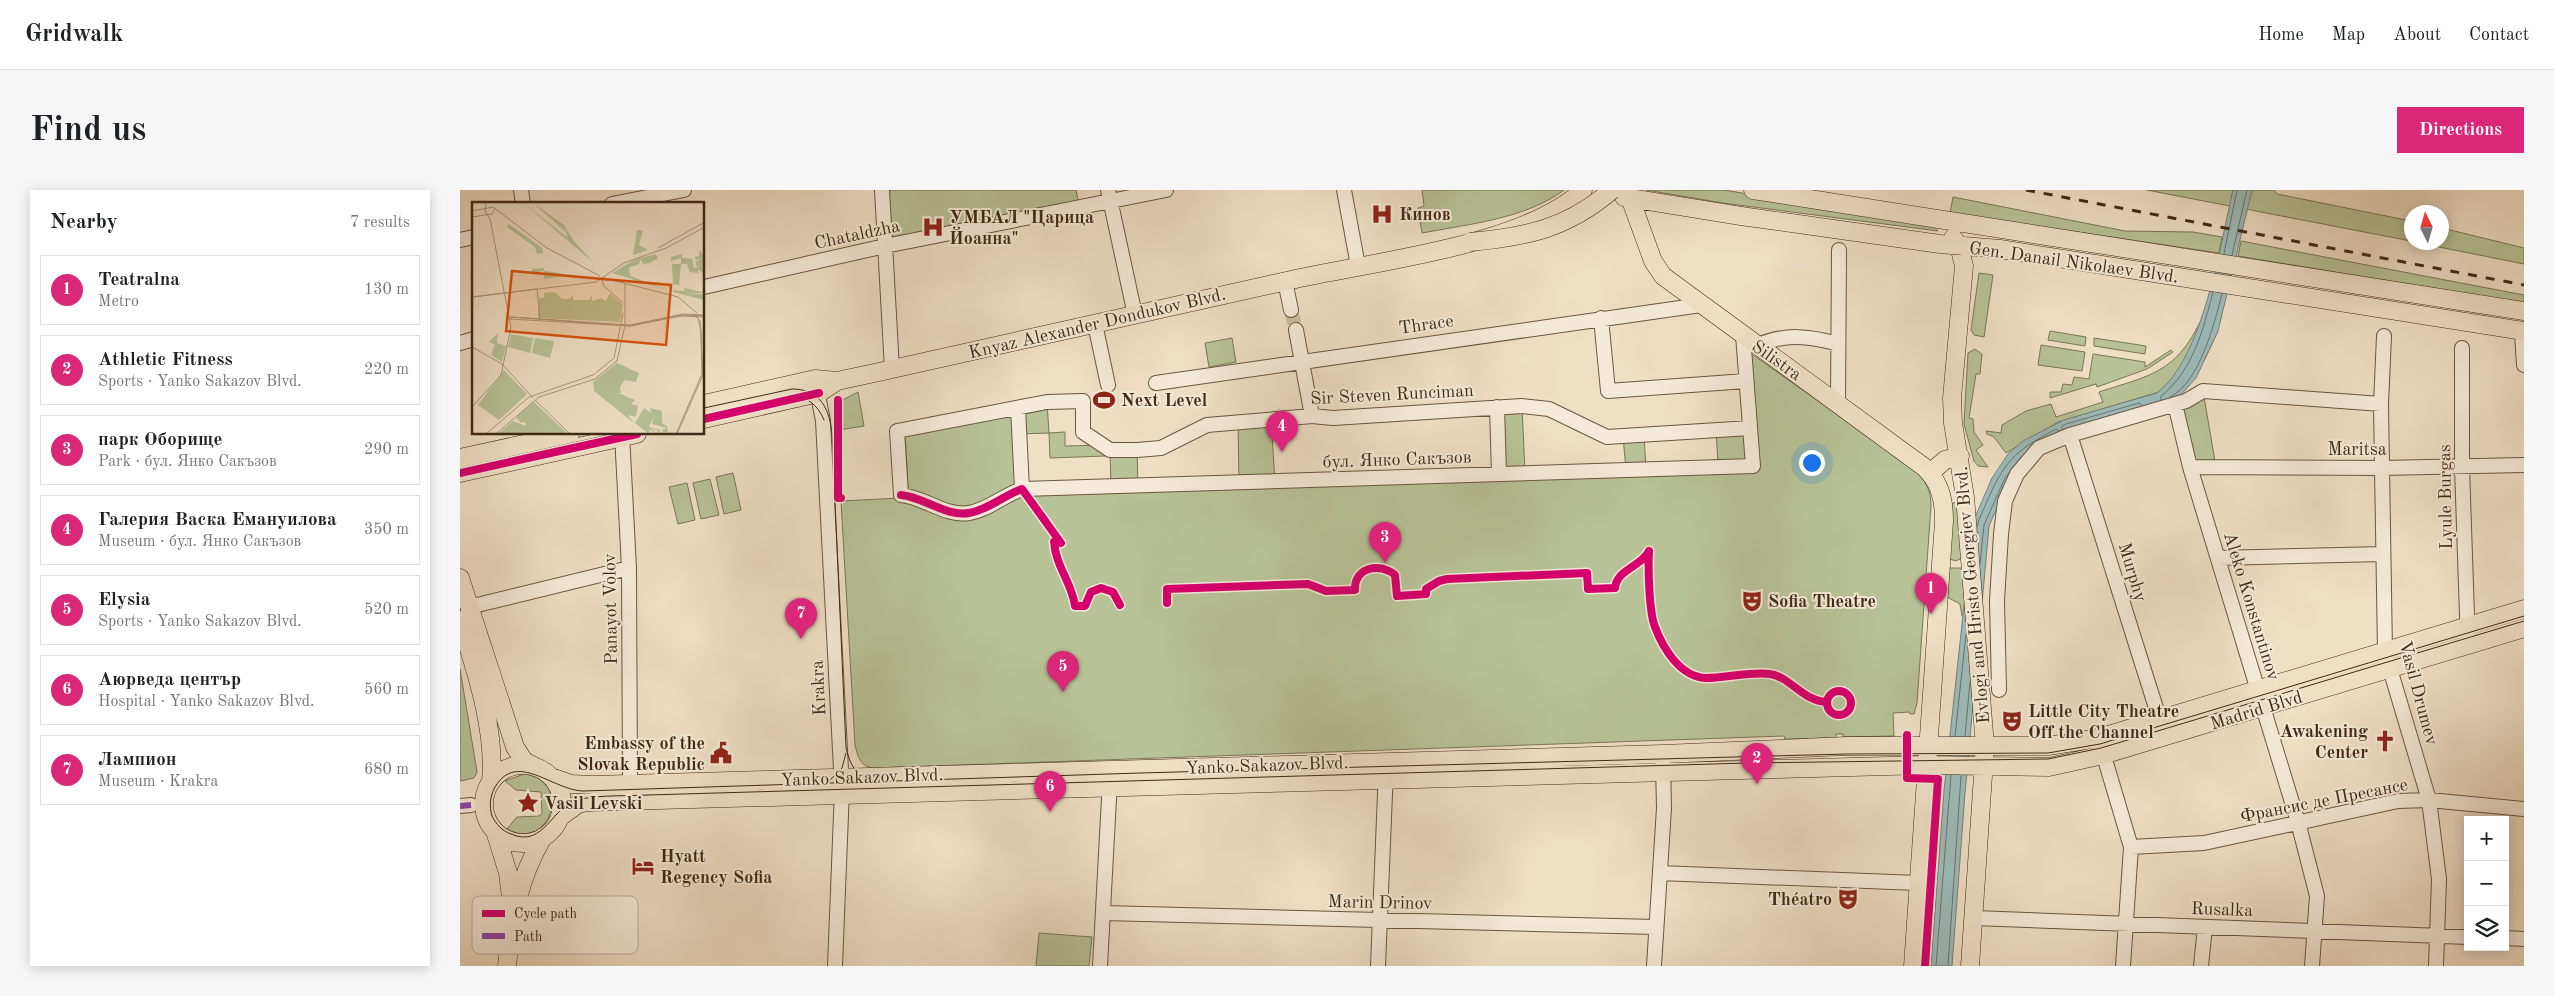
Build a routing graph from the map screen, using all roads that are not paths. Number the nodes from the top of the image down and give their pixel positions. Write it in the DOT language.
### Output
graph roads {
  1 [pos="684,190"];
  2 [pos="882,190"];
  3 [pos="1166,190"];
  4 [pos="1344,190"];
  5 [pos="1583,190"];
  6 [pos="1753,190"];
  7 [pos="1622,195"];
  8 [pos="1110,196"];
  9 [pos="617,200"];
  10 [pos="1668,205"];
  11 [pos="1933,219"];
  12 [pos="1642,233"];
  13 [pos="1470,242"];
  14 [pos="885,246"];
  15 [pos="1959,246"];
  16 [pos="1839,250"];
  17 [pos="1358,266"];
  18 [pos="1285,281"];
  19 [pos="705,287"];
  20 [pos="1701,305"];
  21 [pos="1291,310"];
  22 [pos="2522,311"];
  23 [pos="1135,315"];
  24 [pos="1601,318"];
  25 [pos="1095,324"];
  26 [pos="1296,330"];
  27 [pos="2522,332"];
  28 [pos="2384,336"];
  29 [pos="1750,340"];
  30 [pos="1838,344"];
  31 [pos="2462,348"];
  32 [pos="1302,361"];
  33 [pos="2524,365"];
  34 [pos="892,369"];
  35 [pos="1746,381"];
  36 [pos="1156,383"];
  37 [pos="1108,385"];
  38 [pos="817,386"];
  39 [pos="705,404"];
  40 [pos="1838,404"];
  41 [pos="2175,404"];
  42 [pos="2381,404"];
  43 [pos="1497,407"];
  44 [pos="1018,408"];
  45 [pos="1312,416"];
  46 [pos="705,419"];
  47 [pos="1750,428"];
  48 [pos="565,435"];
  49 [pos="627,435"];
  50 [pos="2070,435"];
  51 [pos="1960,456"];
  52 [pos="460,458"];
  53 [pos="2524,465"];
  54 [pos="2462,466"];
  55 [pos="2190,467"];
  56 [pos="2382,468"];
  57 [pos="460,473"];
  58 [pos="1930,473"];
  59 [pos="1499,474"];
  60 [pos="1022,489"];
  61 [pos="901,496"];
  62 [pos="1941,554"];
  63 [pos="2383,554"];
  64 [pos="2218,558"];
  65 [pos="1971,559"];
  66 [pos="629,568"];
  67 [pos="460,578"];
  68 [pos="2524,609"];
  69 [pos="465,613"];
  70 [pos="2468,627"];
  71 [pos="2522,629"];
  72 [pos="2468,645"];
  73 [pos="2386,652"];
  74 [pos="2390,669"];
  75 [pos="1999,690"];
  76 [pos="2260,699"];
  77 [pos="2160,720"];
  78 [pos="2165,737"];
  79 [pos="2098,738"];
  80 [pos="1928,745"];
  81 [pos="1985,746"];
  82 [pos="1663,754"];
  83 [pos="2103,755"];
  84 [pos="1386,762"];
  85 [pos="1926,765"];
  86 [pos="534,766"];
  87 [pos="1983,766"];
  88 [pos="1664,772"];
  89 [pos="551,777"];
  90 [pos="1110,779"];
  91 [pos="1386,780"];
  92 [pos="491,781"];
  93 [pos="630,784"];
  94 [pos="842,786"];
  95 [pos="2429,800"];
  96 [pos="2524,809"];
  97 [pos="560,817"];
  98 [pos="2298,822"];
  99 [pos="495,831"];
  100 [pos="543,837"];
  101 [pos="2131,847"];
  102 [pos="1660,873"];
  103 [pos="1918,883"];
  104 [pos="511,896"];
  105 [pos="518,896"];
  106 [pos="1103,913"];
  107 [pos="1974,918"];
  108 [pos="1381,921"];
  109 [pos="2127,924"];
  110 [pos="1656,927"];
  111 [pos="2205,927"];
  112 [pos="2316,931"];
  113 [pos="2438,936"];
  114 [pos="2464,937"];
  115 [pos="2509,938"];
  116 [pos="2524,939"];
  117 [pos="835,966"];
  118 [pos="1100,966"];
  119 [pos="1378,966"];
  120 [pos="1654,966"];
  121 [pos="1913,966"];
  122 [pos="1970,966"];
  123 [pos="2123,966"];
  124 [pos="2201,966"];
  125 [pos="2312,966"];
  126 [pos="2436,966"];
  1 -- 9 [label="street"];
  2 -- 14 [label="street"];
  3 -- 8 [label="street, Chataldzha"];
  4 -- 17 [label="street"];
  5 -- 13 [label="main road, bridge"];
  6 -- 11 [label="main road, Gen. Danail Nikolaev Blvd."];
  7 -- 10 [label="main road, Gen. Danail Nikolaev Blvd."];
  7 -- 12 [label="main road, Silistra"];
  7 -- 13 [label="main road, bridge"];
  8 -- 14 [label="street, Chataldzha"];
  8 -- 23 [label="street"];
  10 -- 12 [label="main road"];
  10 -- 15 [label="main road, Gen. Danail Nikolaev Blvd."];
  11 -- 15 [label="main road"];
  11 -- 22 [label="main road, Gen. Danail Nikolaev Blvd."];
  12 -- 20 [label="main road, Silistra"];
  13 -- 17 [label="main road, Knyaz Alexander Dondukov Blvd."];
  14 -- 19 [label="street, Chataldzha"];
  14 -- 34 [label="street"];
  15 -- 27 [label="main road, Gen. Danail Nikolaev Blvd."];
  15 -- 51 [label="main road"];
  16 -- 30 [label="street"];
  17 -- 18 [label="main road, Knyaz Alexander Dondukov Blvd."];
  18 -- 21 [label="street"];
  18 -- 23 [label="main road, Knyaz Alexander Dondukov Blvd."];
  20 -- 24 [label="street, Thrace"];
  20 -- 29 [label="main road, Silistra"];
  23 -- 25 [label="main road, Knyaz Alexander Dondukov Blvd."];
  24 -- 32 [label="street, Thrace"];
  24 -- 35 [label="street"];
  25 -- 34 [label="main road, Knyaz Alexander Dondukov Blvd."];
  25 -- 37 [label="street"];
  26 -- 32 [label="street"];
  27 -- 33 [label="street"];
  28 -- 42 [label="street, Vasil Drumev"];
  29 -- 30 [label="street"];
  29 -- 35 [label="street"];
  29 -- 40 [label="main road, Silistra"];
  30 -- 40 [label="street"];
  31 -- 54 [label="street, Lyule Burgas"];
  32 -- 36 [label="street, Thrace"];
  32 -- 45 [label="street"];
  34 -- 38 [label="main road, Knyaz Alexander Dondukov Blvd."];
  35 -- 47 [label="street"];
  38 -- 39 [label="main road, Knyaz Alexander Dondukov Blvd."];
  38 -- 46 [label="main road, Knyaz Alexander Dondukov Blvd."];
  38 -- 94 [label="street, Krakra"];
  40 -- 58 [label="main road, Silistra"];
  41 -- 42 [label="street, Evlogi and Hristo Georgiev Blvd."];
  41 -- 50 [label="street, Evlogi and Hristo Georgiev Blvd."];
  41 -- 55 [label="street, Aleko Konstantinov"];
  42 -- 56 [label="street, Vasil Drumev"];
  43 -- 45 [label="street, Sir Steven Runciman"];
  43 -- 47 [label="street, Sir Steven Runciman"];
  43 -- 59 [label="street"];
  44 -- 45 [label="street, Sir Steven Runciman"];
  44 -- 60 [label="street"];
  44 -- 61 [label="street, Sir Steven Runciman"];
  47 -- 59 [label="street, бул. Янко Сакъзов"];
  48 -- 52 [label="main road"];
  49 -- 57 [label="main road"];
  49 -- 66 [label="street, Panayot Volov"];
  50 -- 75 [label="street, Evlogi and Hristo Georgiev Blvd."];
  50 -- 77 [label="street, Murphy"];
  51 -- 58 [label="main road, Evlogi and Hristo Georgiev Blvd."];
  51 -- 65 [label="main road, Evlogi and Hristo Georgiev Blvd."];
  53 -- 54 [label="street, Maritsa"];
  54 -- 56 [label="street, Maritsa"];
  54 -- 70 [label="street, Lyule Burgas"];
  55 -- 56 [label="street, Maritsa"];
  55 -- 64 [label="street, Aleko Konstantinov"];
  56 -- 63 [label="street, Vasil Drumev"];
  58 -- 62 [label="main road, Evlogi and Hristo Georgiev Blvd."];
  59 -- 60 [label="street, бул. Янко Сакъзов"];
  60 -- 61 [label="street, бул. Янко Сакъзов"];
  62 -- 65 [label="main road"];
  62 -- 80 [label="main road, Evlogi and Hristo Georgiev Blvd."];
  63 -- 64 [label="street"];
  63 -- 73 [label="street, Vasil Drumev"];
  64 -- 76 [label="street, Aleko Konstantinov"];
  65 -- 81 [label="main road, Evlogi and Hristo Georgiev Blvd."];
  66 -- 69 [label="street"];
  66 -- 93 [label="street, Panayot Volov"];
  67 -- 69 [label="main road"];
  68 -- 70 [label="main road, Madrid Blvd"];
  69 -- 86 [label="main road"];
  69 -- 92 [label="main road"];
  70 -- 72 [label="street, Lyule Burgas"];
  70 -- 73 [label="main road, Madrid Blvd"];
  71 -- 72 [label="main road, Madrid Blvd"];
  72 -- 74 [label="main road, Madrid Blvd"];
  73 -- 74 [label="street, Vasil Drumev"];
  73 -- 76 [label="main road, Madrid Blvd"];
  74 -- 76 [label="main road, Madrid Blvd"];
  74 -- 95 [label="street, Vasil Drumev"];
  76 -- 77 [label="main road, Madrid Blvd"];
  76 -- 78 [label="main road, Madrid Blvd"];
  76 -- 98 [label="street, Aleko Konstantinov"];
  77 -- 78 [label="street, Murphy"];
  77 -- 79 [label="main road, Madrid Blvd"];
  78 -- 83 [label="main road, Madrid Blvd"];
  79 -- 81 [label="main road, Madrid Blvd"];
  79 -- 83 [label="street"];
  80 -- 81 [label="main road, Yanko Sakazov Blvd."];
  80 -- 82 [label="main road, Yanko Sakazov Blvd."];
  80 -- 85 [label="main road, Evlogi and Hristo Georgiev Blvd."];
  81 -- 87 [label="main road, Evlogi and Hristo Georgiev Blvd."];
  82 -- 84 [label="main road, Yanko Sakazov Blvd."];
  82 -- 88 [label="street"];
  83 -- 87 [label="main road, Madrid Blvd"];
  83 -- 101 [label="street"];
  84 -- 90 [label="main road, Yanko Sakazov Blvd."];
  84 -- 91 [label="street"];
  85 -- 87 [label="main road, Yanko Sakazov Blvd."];
  85 -- 88 [label="main road, Yanko Sakazov Blvd."];
  85 -- 103 [label="main road, Evlogi and Hristo Georgiev Blvd."];
  86 -- 89 [label="main road"];
  86 -- 92 [label="main road"];
  87 -- 107 [label="main road, Evlogi and Hristo Georgiev Blvd."];
  88 -- 91 [label="main road, Yanko Sakazov Blvd."];
  88 -- 102 [label="street"];
  89 -- 93 [label="main road, Yanko Sakazov Blvd."];
  89 -- 97 [label="main road"];
  90 -- 91 [label="main road, Yanko Sakazov Blvd."];
  90 -- 94 [label="main road, Yanko Sakazov Blvd."];
  90 -- 106 [label="street"];
  91 -- 108 [label="street"];
  92 -- 99 [label="main road"];
  93 -- 94 [label="main road, Yanko Sakazov Blvd."];
  94 -- 97 [label="main road, Yanko Sakazov Blvd."];
  94 -- 117 [label="street, Krakra"];
  95 -- 96 [label="street, Франсис де Пресансе"];
  95 -- 98 [label="street, Франсис де Пресансе"];
  95 -- 113 [label="street, Vasil Drumev"];
  97 -- 100 [label="main road"];
  98 -- 101 [label="street, Франсис де Пресансе"];
  98 -- 112 [label="street, Aleko Konstantinov"];
  99 -- 100 [label="main road"];
  99 -- 104 [label="main road"];
  100 -- 105 [label="main road"];
  101 -- 109 [label="street"];
  102 -- 103 [label="street"];
  102 -- 110 [label="street"];
  103 -- 121 [label="main road, Evlogi and Hristo Georgiev Blvd."];
  106 -- 108 [label="street, Marin Drinov"];
  106 -- 118 [label="street"];
  107 -- 109 [label="street, Rusalka"];
  107 -- 122 [label="main road, Evlogi and Hristo Georgiev Blvd."];
  108 -- 110 [label="street, Marin Drinov"];
  108 -- 119 [label="street"];
  109 -- 111 [label="street, Rusalka"];
  109 -- 123 [label="street"];
  110 -- 120 [label="street"];
  111 -- 112 [label="street, Rusalka"];
  111 -- 124 [label="street"];
  112 -- 113 [label="street, Rusalka"];
  112 -- 125 [label="street, Aleko Konstantinov"];
  113 -- 114 [label="street, Rusalka"];
  113 -- 126 [label="street, Vasil Drumev"];
  115 -- 116 [label="street"];
}
